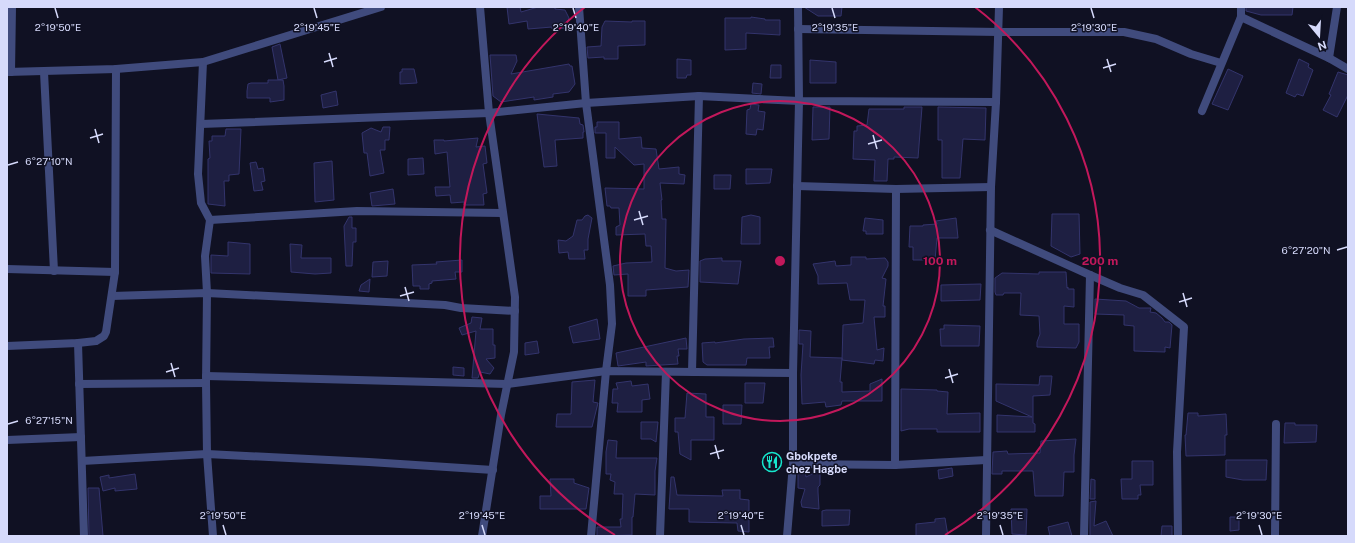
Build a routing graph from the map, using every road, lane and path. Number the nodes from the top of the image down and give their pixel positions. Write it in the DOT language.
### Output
graph roads {
  1 [pos="12,7"];
  2 [pos="381,7"];
  3 [pos="480,7"];
  4 [pos="579,7"];
  5 [pos="798,7"];
  6 [pos="1000,7"];
  7 [pos="1241,7"];
  8 [pos="1337,7"];
  9 [pos="366,9"];
  10 [pos="1241,17"];
  11 [pos="798,30"];
  12 [pos="999,32"];
  13 [pos="1329,58"];
  14 [pos="203,62"];
  15 [pos="1221,63"];
  16 [pos="116,69"];
  17 [pos="1348,69"];
  18 [pos="9,72"];
  19 [pos="44,72"];
  20 [pos="699,96"];
  21 [pos="800,101"];
  22 [pos="996,102"];
  23 [pos="586,103"];
  24 [pos="1202,111"];
  25 [pos="489,113"];
  26 [pos="200,124"];
  27 [pos="797,186"];
  28 [pos="991,187"];
  29 [pos="896,189"];
  30 [pos="502,213"];
  31 [pos="210,220"];
  32 [pos="990,230"];
  33 [pos="7,269"];
  34 [pos="54,271"];
  35 [pos="115,272"];
  36 [pos="1090,275"];
  37 [pos="207,293"];
  38 [pos="112,296"];
  39 [pos="515,311"];
  40 [pos="78,343"];
  41 [pos="7,346"];
  42 [pos="606,371"];
  43 [pos="666,372"];
  44 [pos="692,372"];
  45 [pos="793,373"];
  46 [pos="206,380"];
  47 [pos="79,384"];
  48 [pos="507,384"];
  49 [pos="1276,424"];
  50 [pos="81,437"];
  51 [pos="7,440"];
  52 [pos="207,454"];
  53 [pos="986,460"];
  54 [pos="82,462"];
  55 [pos="793,464"];
  56 [pos="895,465"];
  57 [pos="493,470"];
  58 [pos="84,536"];
  59 [pos="213,536"];
  60 [pos="482,536"];
  61 [pos="591,536"];
  62 [pos="660,536"];
  63 [pos="787,536"];
  64 [pos="986,536"];
  65 [pos="1084,536"];
  66 [pos="1178,536"];
  67 [pos="1275,536"];
  1 -- 18 [label="street"];
  2 -- 9 [label="street"];
  3 -- 25 [label="street"];
  4 -- 23 [label="street"];
  5 -- 11 [label="street"];
  6 -- 12 [label="street"];
  7 -- 10 [label="street"];
  8 -- 13 [label="street"];
  9 -- 14 [label="street"];
  10 -- 13 [label="street"];
  10 -- 15 [label="street"];
  11 -- 12 [label="street"];
  11 -- 21 [label="street"];
  12 -- 15 [label="street"];
  12 -- 22 [label="street"];
  13 -- 17 [label="street"];
  14 -- 16 [label="street"];
  14 -- 26 [label="street"];
  15 -- 24 [label="street"];
  16 -- 19 [label="street"];
  16 -- 35 [label="street"];
  18 -- 19 [label="street"];
  19 -- 34 [label="street"];
  20 -- 21 [label="street"];
  20 -- 23 [label="street"];
  20 -- 44 [label="street"];
  21 -- 22 [label="street"];
  21 -- 27 [label="street"];
  22 -- 28 [label="street"];
  23 -- 25 [label="street"];
  23 -- 42 [label="street"];
  25 -- 26 [label="street"];
  25 -- 30 [label="street"];
  26 -- 31 [label="street"];
  27 -- 29 [label="street"];
  27 -- 45 [label="street"];
  28 -- 29 [label="street"];
  28 -- 32 [label="street"];
  29 -- 56 [label="street"];
  30 -- 31 [label="street"];
  30 -- 39 [label="street"];
  31 -- 37 [label="street"];
  32 -- 36 [label="street"];
  32 -- 53 [label="street"];
  33 -- 34 [label="street"];
  34 -- 35 [label="street"];
  35 -- 38 [label="street"];
  36 -- 65 [label="street"];
  36 -- 66 [label="street"];
  37 -- 38 [label="street"];
  37 -- 39 [label="street"];
  37 -- 46 [label="street"];
  38 -- 40 [label="street"];
  39 -- 48 [label="street"];
  40 -- 41 [label="street"];
  40 -- 47 [label="street"];
  42 -- 43 [label="street"];
  42 -- 48 [label="street"];
  42 -- 61 [label="street"];
  43 -- 44 [label="street"];
  43 -- 62 [label="street"];
  44 -- 45 [label="street"];
  45 -- 55 [label="street"];
  46 -- 47 [label="street"];
  46 -- 48 [label="street"];
  46 -- 52 [label="street"];
  47 -- 50 [label="street"];
  48 -- 57 [label="street"];
  49 -- 67 [label="street"];
  50 -- 51 [label="street"];
  50 -- 54 [label="street"];
  52 -- 54 [label="street"];
  52 -- 57 [label="street"];
  52 -- 59 [label="street"];
  53 -- 56 [label="street"];
  53 -- 64 [label="street"];
  54 -- 58 [label="street"];
  55 -- 56 [label="street"];
  55 -- 63 [label="street"];
  57 -- 60 [label="street"];
}
